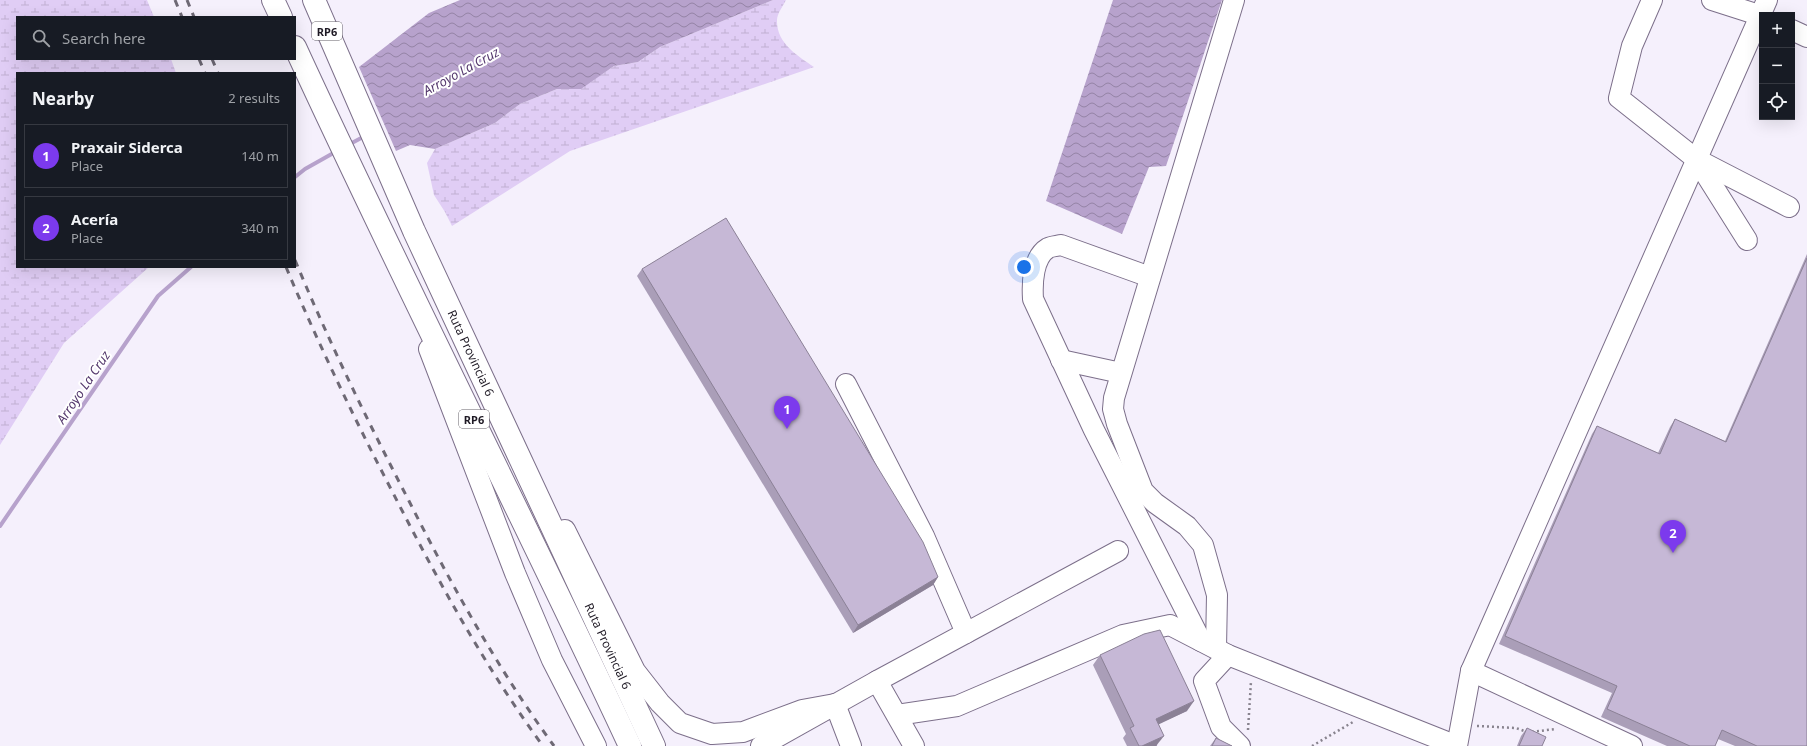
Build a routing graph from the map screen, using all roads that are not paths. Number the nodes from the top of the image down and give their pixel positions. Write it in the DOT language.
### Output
graph roads {
  1 [pos="273,0"];
  2 [pos="314,0"];
  3 [pos="319,0"];
  4 [pos="1234,0"];
  5 [pos="1652,0"];
  6 [pos="1712,0"];
  7 [pos="1763,11"];
  8 [pos="281,16"];
  9 [pos="1795,31"];
  10 [pos="1807,37"];
  11 [pos="296,49"];
  12 [pos="340,61"];
  13 [pos="1696,159"];
  14 [pos="1789,208"];
  15 [pos="1747,240"];
  16 [pos="388,243"];
  17 [pos="1150,277"];
  18 [pos="1061,360"];
  19 [pos="1122,373"];
  20 [pos="846,384"];
  21 [pos="492,397"];
  22 [pos="1118,551"];
  23 [pos="966,633"];
  24 [pos="1215,648"];
  25 [pos="1471,671"];
  26 [pos="877,680"];
  27 [pos="835,704"];
  28 [pos="897,715"];
  29 [pos="1244,739"];
  30 [pos="596,746"];
  31 [pos="630,746"];
  32 [pos="654,746"];
  33 [pos="761,746"];
  34 [pos="851,746"];
  35 [pos="914,746"];
  36 [pos="1457,746"];
  37 [pos="1632,746"];
  1 -- 8 [label="highway"];
  2 -- 12 [label="highway, Ruta Provincial 6 / RP6"];
  3 -- 12 [label="highway"];
  4 -- 17 [label="lane"];
  5 -- 13 [label="lane"];
  6 -- 7 [label="lane"];
  7 -- 13 [label="lane"];
  9 -- 10 [label="lane"];
  11 -- 16 [label="highway, Ruta Provincial 6 / RP6"];
  12 -- 21 [label="highway, Ruta Provincial 6 / RP6"];
  13 -- 14 [label="lane"];
  13 -- 15 [label="lane"];
  13 -- 25 [label="lane"];
  16 -- 30 [label="lane"];
  16 -- 31 [label="highway, Ruta Provincial 6 / RP6"];
  17 -- 18 [label="lane"];
  17 -- 19 [label="lane"];
  18 -- 19 [label="lane"];
  18 -- 24 [label="lane"];
  19 -- 24 [label="lane"];
  20 -- 23 [label="lane"];
  21 -- 27 [label="lane"];
  21 -- 32 [label="highway, Ruta Provincial 6 / RP6"];
  22 -- 23 [label="lane"];
  23 -- 26 [label="lane"];
  24 -- 28 [label="lane"];
  24 -- 29 [label="lane"];
  24 -- 36 [label="lane"];
  25 -- 36 [label="lane"];
  25 -- 37 [label="lane"];
  26 -- 27 [label="lane"];
  26 -- 28 [label="lane"];
  27 -- 33 [label="lane"];
  27 -- 34 [label="lane"];
  28 -- 35 [label="lane"];
}
